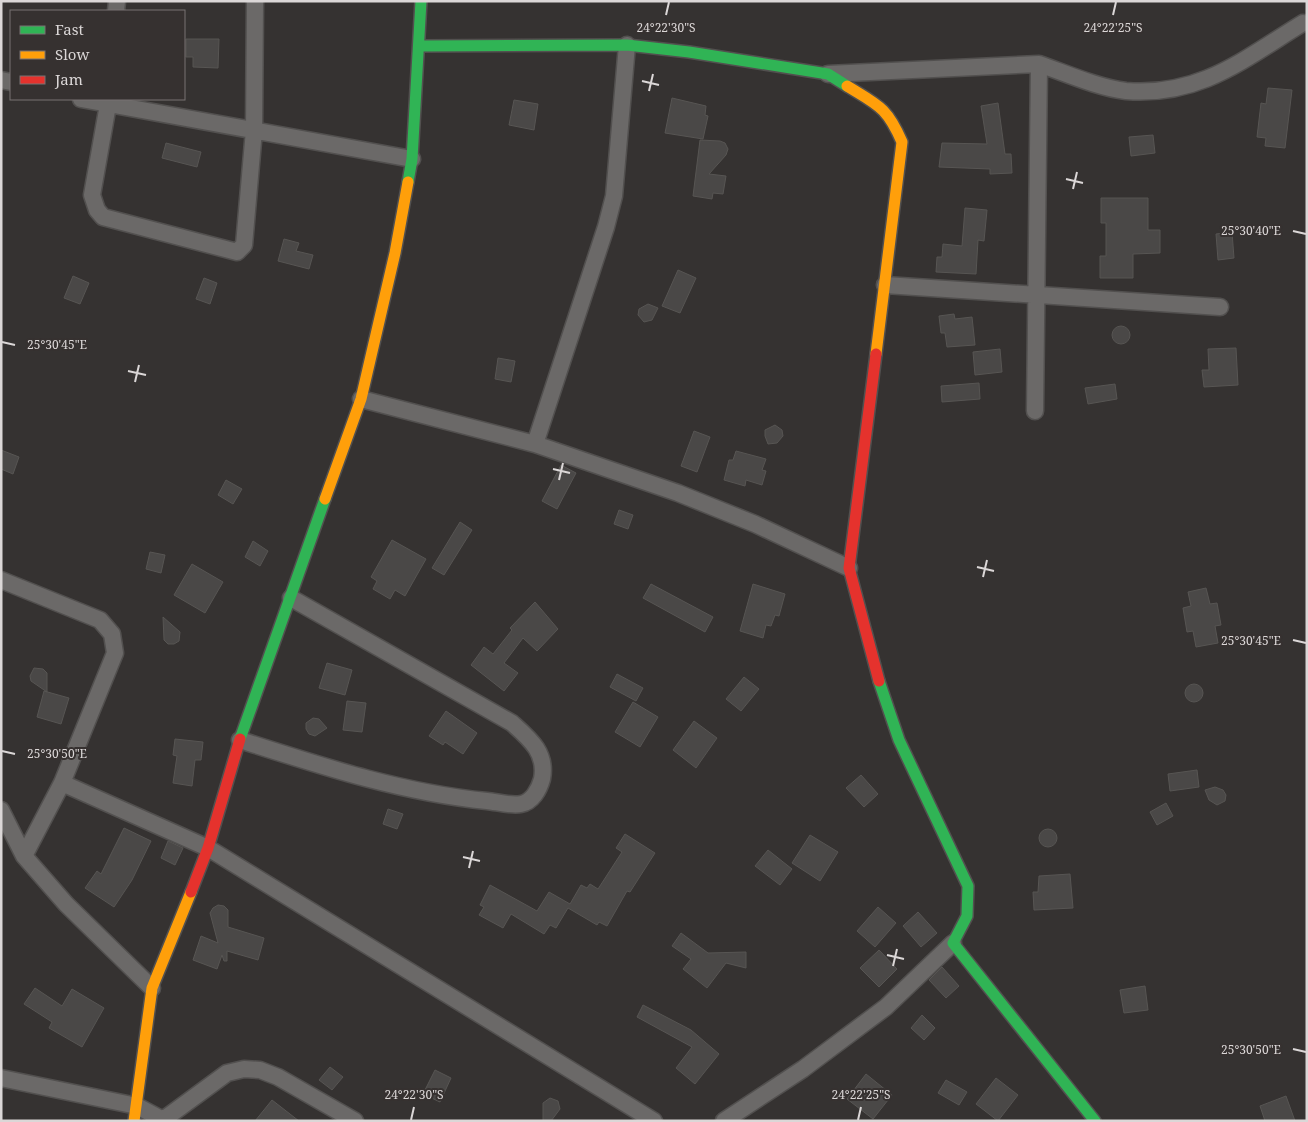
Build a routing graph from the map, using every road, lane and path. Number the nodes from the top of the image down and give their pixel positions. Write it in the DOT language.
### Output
graph roads {
  1 [pos="254,1"];
  2 [pos="420,1"];
  3 [pos="1303,23"];
  4 [pos="627,45"];
  5 [pos="420,46"];
  6 [pos="1039,64"];
  7 [pos="828,74"];
  8 [pos="90,100"];
  9 [pos="109,102"];
  10 [pos="254,130"];
  11 [pos="412,160"];
  12 [pos="885,285"];
  13 [pos="1035,295"];
  14 [pos="1220,307"];
  15 [pos="361,399"];
  16 [pos="1035,410"];
  17 [pos="534,444"];
  18 [pos="849,568"];
  19 [pos="1,580"];
  20 [pos="291,598"];
  21 [pos="240,740"];
  22 [pos="62,783"];
  23 [pos="1,810"];
  24 [pos="208,848"];
  25 [pos="24,856"];
  26 [pos="952,943"];
  27 [pos="152,988"];
  28 [pos="1,1078"];
  29 [pos="135,1113"];
  30 [pos="164,1120"];
  31 [pos="355,1121"];
  32 [pos="654,1121"];
  33 [pos="724,1121"];
  34 [pos="1095,1121"];
  1 -- 10 [label="street"];
  2 -- 5 [label="street"];
  3 -- 6 [label="street"];
  4 -- 5 [label="street"];
  4 -- 7 [label="street"];
  4 -- 17 [label="street"];
  5 -- 11 [label="street"];
  6 -- 7 [label="street"];
  6 -- 13 [label="street"];
  7 -- 12 [label="street"];
  8 -- 9 [label="street"];
  9 -- 10 [label="street"];
  9 -- 10 [label="street"];
  10 -- 11 [label="street"];
  11 -- 15 [label="street"];
  12 -- 13 [label="street"];
  12 -- 18 [label="street"];
  13 -- 14 [label="street"];
  13 -- 16 [label="street"];
  15 -- 17 [label="street"];
  15 -- 20 [label="street"];
  17 -- 18 [label="street"];
  18 -- 26 [label="street"];
  19 -- 22 [label="street"];
  20 -- 21 [label="street"];
  20 -- 21 [label="street"];
  21 -- 24 [label="street"];
  22 -- 24 [label="street"];
  22 -- 25 [label="street"];
  23 -- 25 [label="street"];
  24 -- 27 [label="street"];
  24 -- 32 [label="street"];
  25 -- 27 [label="street"];
  26 -- 33 [label="street"];
  26 -- 34 [label="street"];
  27 -- 29 [label="street"];
  28 -- 29 [label="street"];
  29 -- 30 [label="street"];
  30 -- 31 [label="street"];
}
